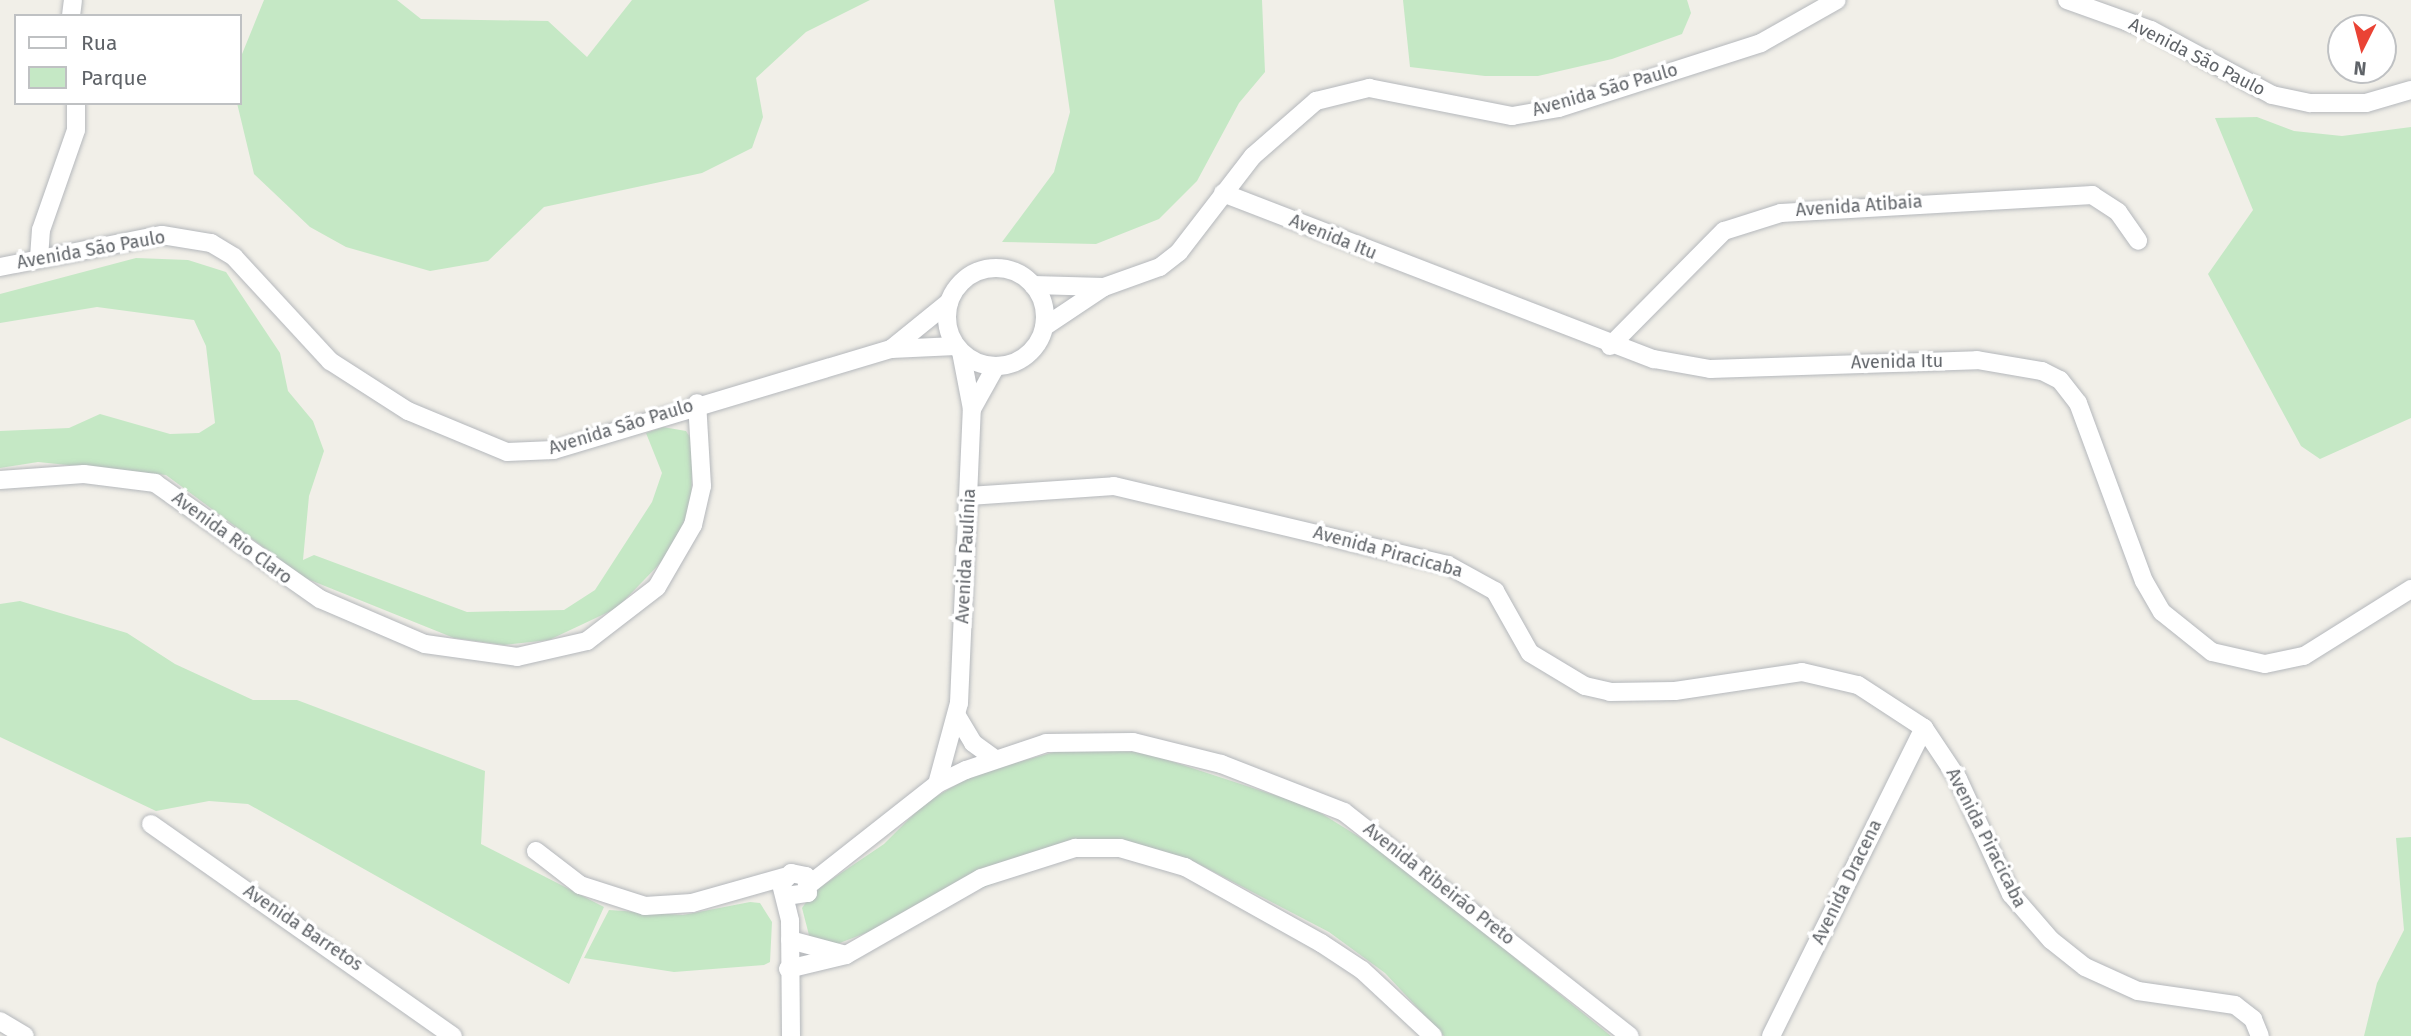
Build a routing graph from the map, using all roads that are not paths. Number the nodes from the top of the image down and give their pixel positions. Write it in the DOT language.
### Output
graph roads {
  1 [pos="1837,0"];
  2 [pos="2067,0"];
  3 [pos="2411,90"];
  4 [pos="76,105"];
  5 [pos="1223,194"];
  6 [pos="2137,241"];
  7 [pos="39,258"];
  8 [pos="0,267"];
  9 [pos="1033,285"];
  10 [pos="1104,287"];
  11 [pos="949,302"];
  12 [pos="1044,327"];
  13 [pos="1610,346"];
  14 [pos="891,349"];
  15 [pos="959,349"];
  16 [pos="996,366"];
  17 [pos="697,403"];
  18 [pos="972,409"];
  19 [pos="0,480"];
  20 [pos="969,496"];
  21 [pos="2411,589"];
  22 [pos="959,703"];
  23 [pos="1924,728"];
  24 [pos="994,758"];
  25 [pos="937,785"];
  26 [pos="151,824"];
  27 [pos="536,851"];
  28 [pos="794,887"];
  29 [pos="790,940"];
  30 [pos="846,955"];
  31 [pos="788,969"];
  32 [pos="0,1021"];
  33 [pos="25,1036"];
  34 [pos="453,1036"];
  35 [pos="791,1036"];
  36 [pos="1433,1036"];
  37 [pos="1630,1036"];
  38 [pos="1771,1036"];
  39 [pos="2260,1036"];
  1 -- 5 [label="street, Avenida São Paulo"];
  2 -- 3 [label="street, Avenida São Paulo"];
  4 -- 7 [label="street"];
  5 -- 10 [label="street, Avenida São Paulo"];
  5 -- 13 [label="street, Avenida Itu"];
  6 -- 13 [label="street, Avenida Atibaia"];
  7 -- 8 [label="street, Avenida São Paulo"];
  7 -- 17 [label="street, Avenida São Paulo"];
  9 -- 10 [label="street, Avenida São Paulo"];
  9 -- 11 [label="street"];
  9 -- 12 [label="street"];
  10 -- 12 [label="street, Avenida São Paulo"];
  11 -- 14 [label="street, Avenida São Paulo"];
  11 -- 15 [label="street"];
  12 -- 16 [label="street"];
  13 -- 21 [label="street, Avenida Itu"];
  14 -- 15 [label="street, Avenida São Paulo"];
  14 -- 17 [label="street, Avenida São Paulo"];
  15 -- 16 [label="street"];
  15 -- 18 [label="street, Avenida Paulínia"];
  16 -- 18 [label="street, Avenida Paulínia"];
  17 -- 19 [label="street, Avenida Rio Claro"];
  18 -- 20 [label="street, Avenida Paulínia"];
  20 -- 22 [label="street, Avenida Paulínia"];
  20 -- 23 [label="street, Avenida Piracicaba"];
  22 -- 24 [label="street, Avenida Paulínia"];
  22 -- 25 [label="street, Avenida Paulínia"];
  23 -- 38 [label="street, Avenida Dracena"];
  23 -- 39 [label="street, Avenida Piracicaba"];
  24 -- 25 [label="street, Avenida Ribeirão Preto"];
  24 -- 37 [label="street, Avenida Ribeirão Preto"];
  25 -- 28 [label="street, Avenida Ribeirão Preto"];
  26 -- 34 [label="street, Avenida Barretos"];
  27 -- 28 [label="street, Avenida Ribeirão Preto"];
  28 -- 29 [label="street"];
  29 -- 30 [label="street"];
  29 -- 31 [label="street"];
  30 -- 31 [label="street"];
  30 -- 36 [label="street"];
  31 -- 35 [label="street"];
  32 -- 33 [label="street"];
}
